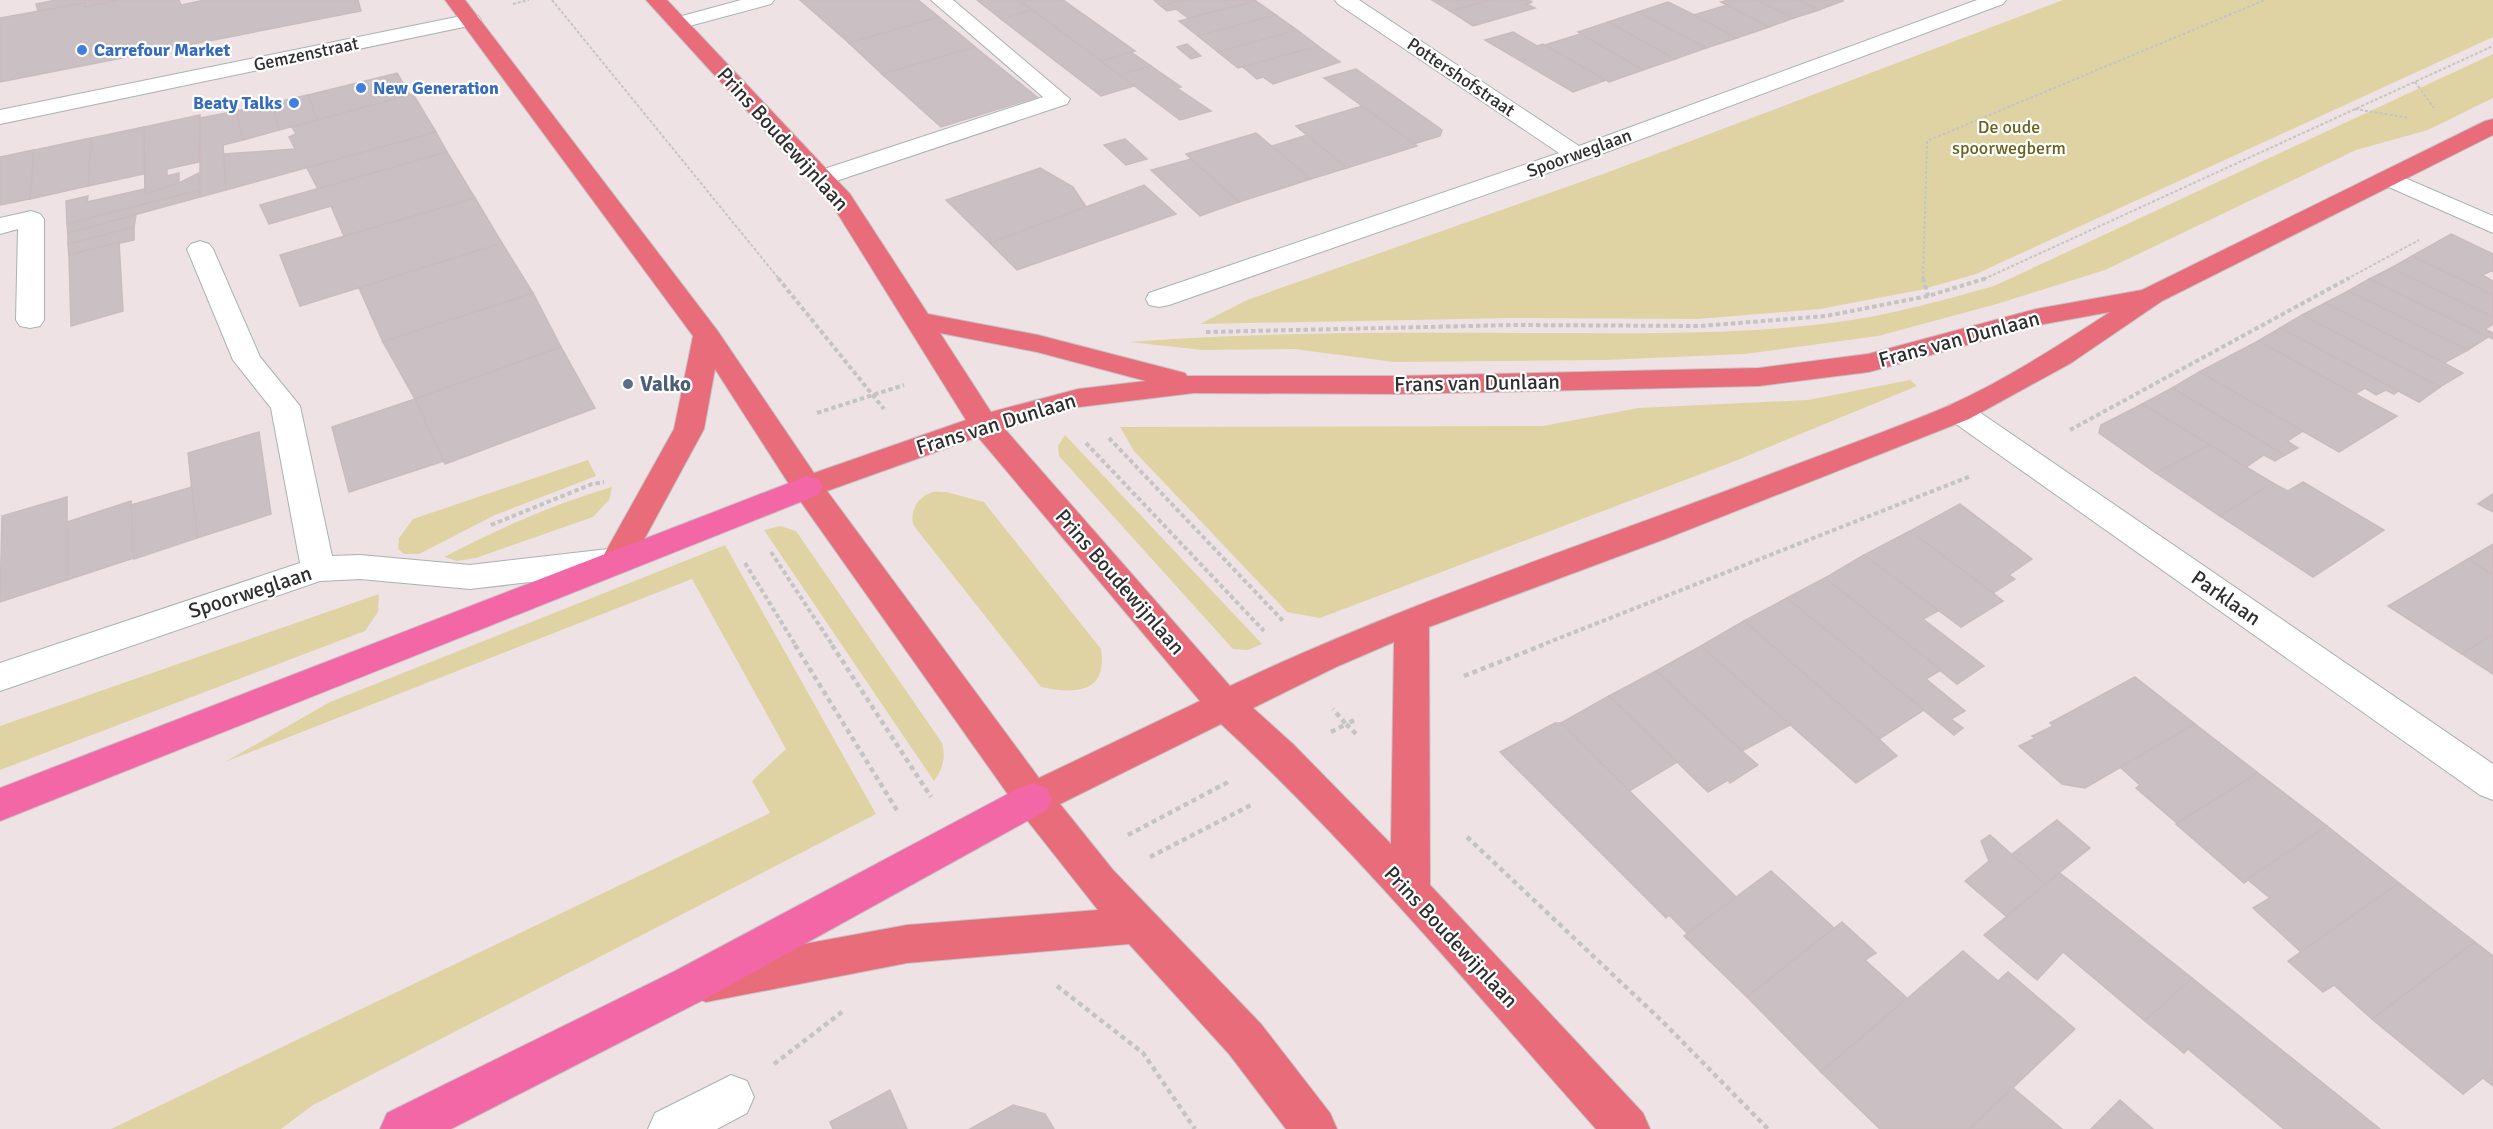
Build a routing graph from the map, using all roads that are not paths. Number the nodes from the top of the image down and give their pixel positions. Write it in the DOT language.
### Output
graph roads {
  1 [pos="656,0"];
  2 [pos="764,0"];
  3 [pos="942,0"];
  4 [pos="1346,0"];
  5 [pos="1996,0"];
  6 [pos="463,10"];
  7 [pos="678,23"];
  8 [pos="0,117"];
  9 [pos="2493,126"];
  10 [pos="1577,155"];
  11 [pos="821,178"];
  12 [pos="2391,179"];
  13 [pos="2493,225"];
  14 [pos="0,226"];
  15 [pos="200,249"];
  16 [pos="2153,295"];
  17 [pos="1159,299"];
  18 [pos="30,320"];
  19 [pos="916,320"];
  20 [pos="707,336"];
  21 [pos="1194,384"];
  22 [pos="1959,412"];
  23 [pos="984,424"];
  24 [pos="807,487"];
  25 [pos="617,561"];
  26 [pos="318,569"];
  27 [pos="1412,621"];
  28 [pos="0,677"];
  29 [pos="1224,704"];
  30 [pos="2493,784"];
  31 [pos="1033,799"];
  32 [pos="0,804"];
  33 [pos="1410,891"];
  34 [pos="1137,925"];
  35 [pos="690,985"];
  36 [pos="730,1097"];
  37 [pos="403,1129"];
  38 [pos="671,1129"];
  39 [pos="1314,1129"];
  40 [pos="1627,1129"];
  1 -- 7 [label="main road, Prins Boudewijnlaan"];
  2 -- 7 [label="street"];
  3 -- 11 [label="street"];
  4 -- 10 [label="street, Pottershofstraat"];
  5 -- 10 [label="street, Spoorweglaan"];
  6 -- 8 [label="street, Gemzenstraat"];
  6 -- 20 [label="main road"];
  7 -- 11 [label="main road, Prins Boudewijnlaan"];
  9 -- 12 [label="main road, Frans van Dunlaan"];
  10 -- 17 [label="street, Spoorweglaan"];
  11 -- 19 [label="main road, Prins Boudewijnlaan"];
  12 -- 13 [label="street"];
  12 -- 16 [label="main road, Frans van Dunlaan"];
  14 -- 18 [label="street"];
  15 -- 26 [label="street"];
  16 -- 21 [label="main road, Frans van Dunlaan"];
  16 -- 22 [label="main road, Frans van Dunlaan"];
  19 -- 21 [label="main road"];
  19 -- 23 [label="main road, Prins Boudewijnlaan"];
  20 -- 24 [label="main road"];
  20 -- 25 [label="main road"];
  21 -- 23 [label="main road, Frans van Dunlaan"];
  22 -- 27 [label="main road, Frans van Dunlaan"];
  22 -- 30 [label="street, Parklaan"];
  23 -- 24 [label="main road, Frans van Dunlaan"];
  23 -- 29 [label="main road, Prins Boudewijnlaan"];
  24 -- 25 [label="highway"];
  24 -- 31 [label="main road"];
  25 -- 26 [label="street, Spoorweglaan"];
  25 -- 32 [label="highway"];
  26 -- 28 [label="street, Spoorweglaan"];
  27 -- 29 [label="main road, Frans van Dunlaan"];
  27 -- 33 [label="main road"];
  29 -- 31 [label="main road, Frans van Dunlaan"];
  29 -- 33 [label="main road, Prins Boudewijnlaan"];
  31 -- 34 [label="main road"];
  31 -- 35 [label="highway"];
  33 -- 40 [label="main road, Prins Boudewijnlaan"];
  34 -- 35 [label="main road"];
  34 -- 39 [label="main road"];
  35 -- 37 [label="highway"];
  36 -- 38 [label="street"];
}
